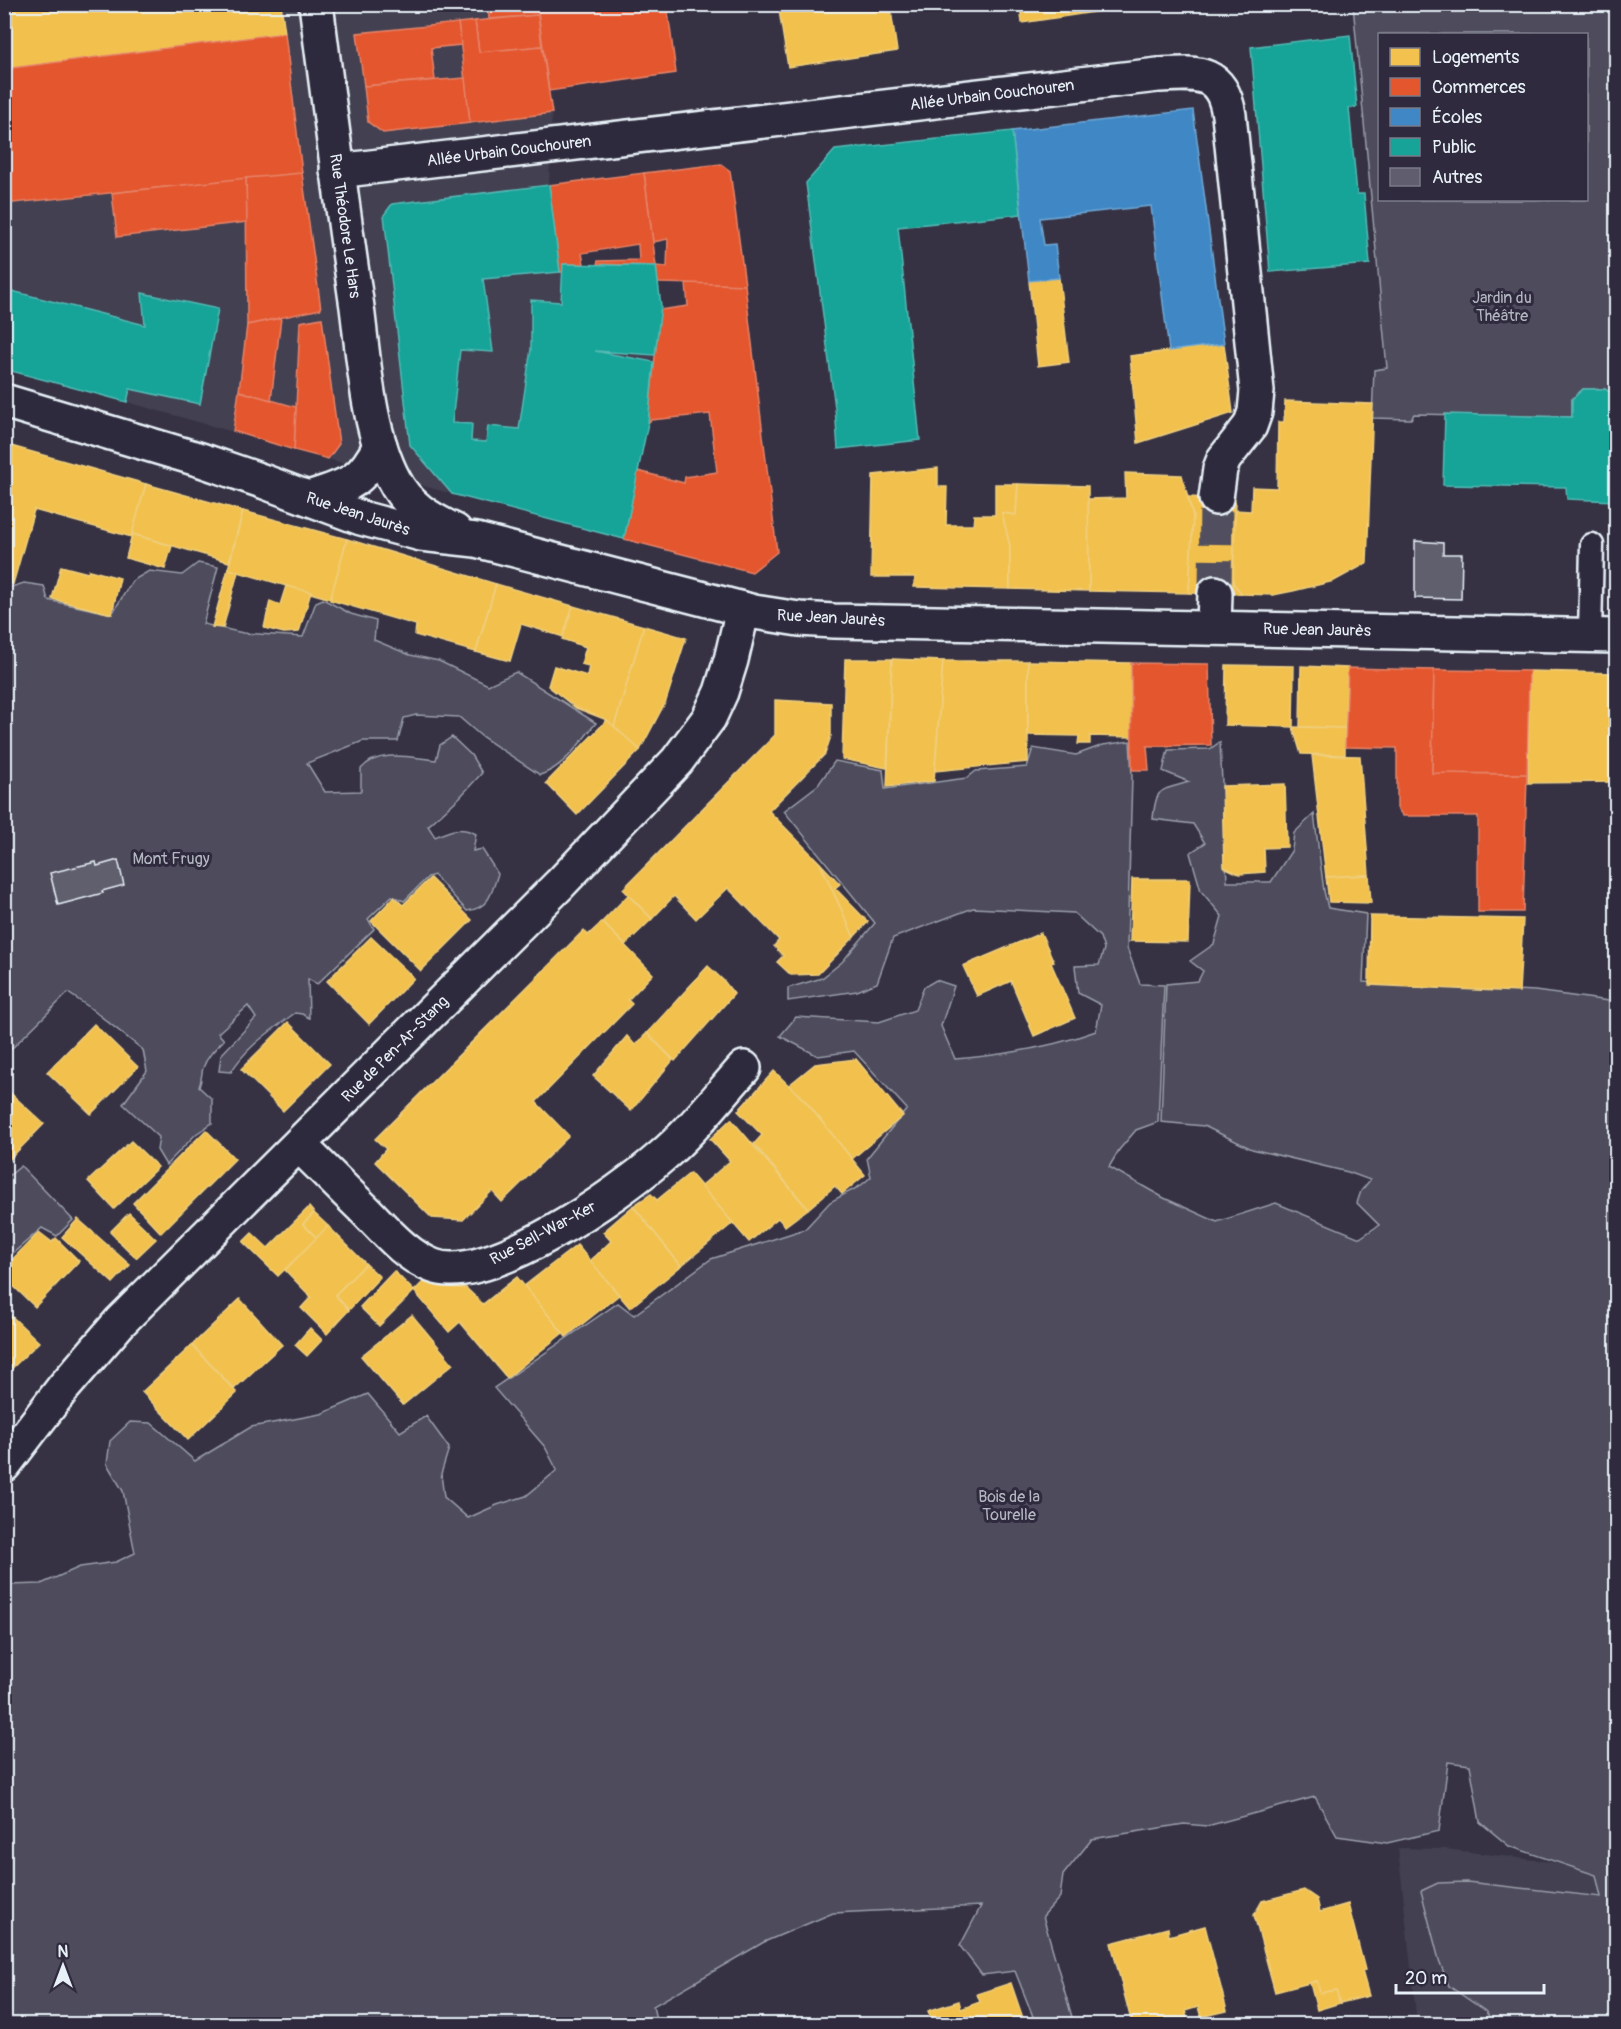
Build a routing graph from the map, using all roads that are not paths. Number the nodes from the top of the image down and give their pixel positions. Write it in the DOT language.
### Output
graph roads {
  1 [pos="316,4"];
  2 [pos="337,171"];
  3 [pos="4,401"];
  4 [pos="380,446"];
  5 [pos="309,498"];
  6 [pos="1216,498"];
  7 [pos="476,540"];
  8 [pos="1592,545"];
  9 [pos="1215,593"];
  10 [pos="743,609"];
  11 [pos="1214,628"];
  12 [pos="1603,635"];
  13 [pos="744,1068"];
  14 [pos="299,1145"];
  15 [pos="4,1465"];
  1 -- 2 [label="street, Rue Théodore Le Hars"];
  2 -- 4 [label="street, Rue Théodore Le Hars"];
  2 -- 6 [label="street, Allée Urbain Couchouren"];
  3 -- 5 [label="street, Rue Jean Jaurès"];
  4 -- 5 [label="street"];
  4 -- 7 [label="street, Rue Théodore Le Hars"];
  5 -- 7 [label="street, Rue Jean Jaurès"];
  7 -- 10 [label="street, Rue Jean Jaurès"];
  8 -- 12 [label="lane"];
  9 -- 11 [label="street"];
  10 -- 11 [label="street, Rue Jean Jaurès"];
  10 -- 14 [label="street, Rue de Pen-Ar-Stang"];
  11 -- 12 [label="street, Rue Jean Jaurès"];
  13 -- 14 [label="street, Rue Sell-War-Ker"];
  14 -- 15 [label="street, Rue de Pen-Ar-Stang"];
}
